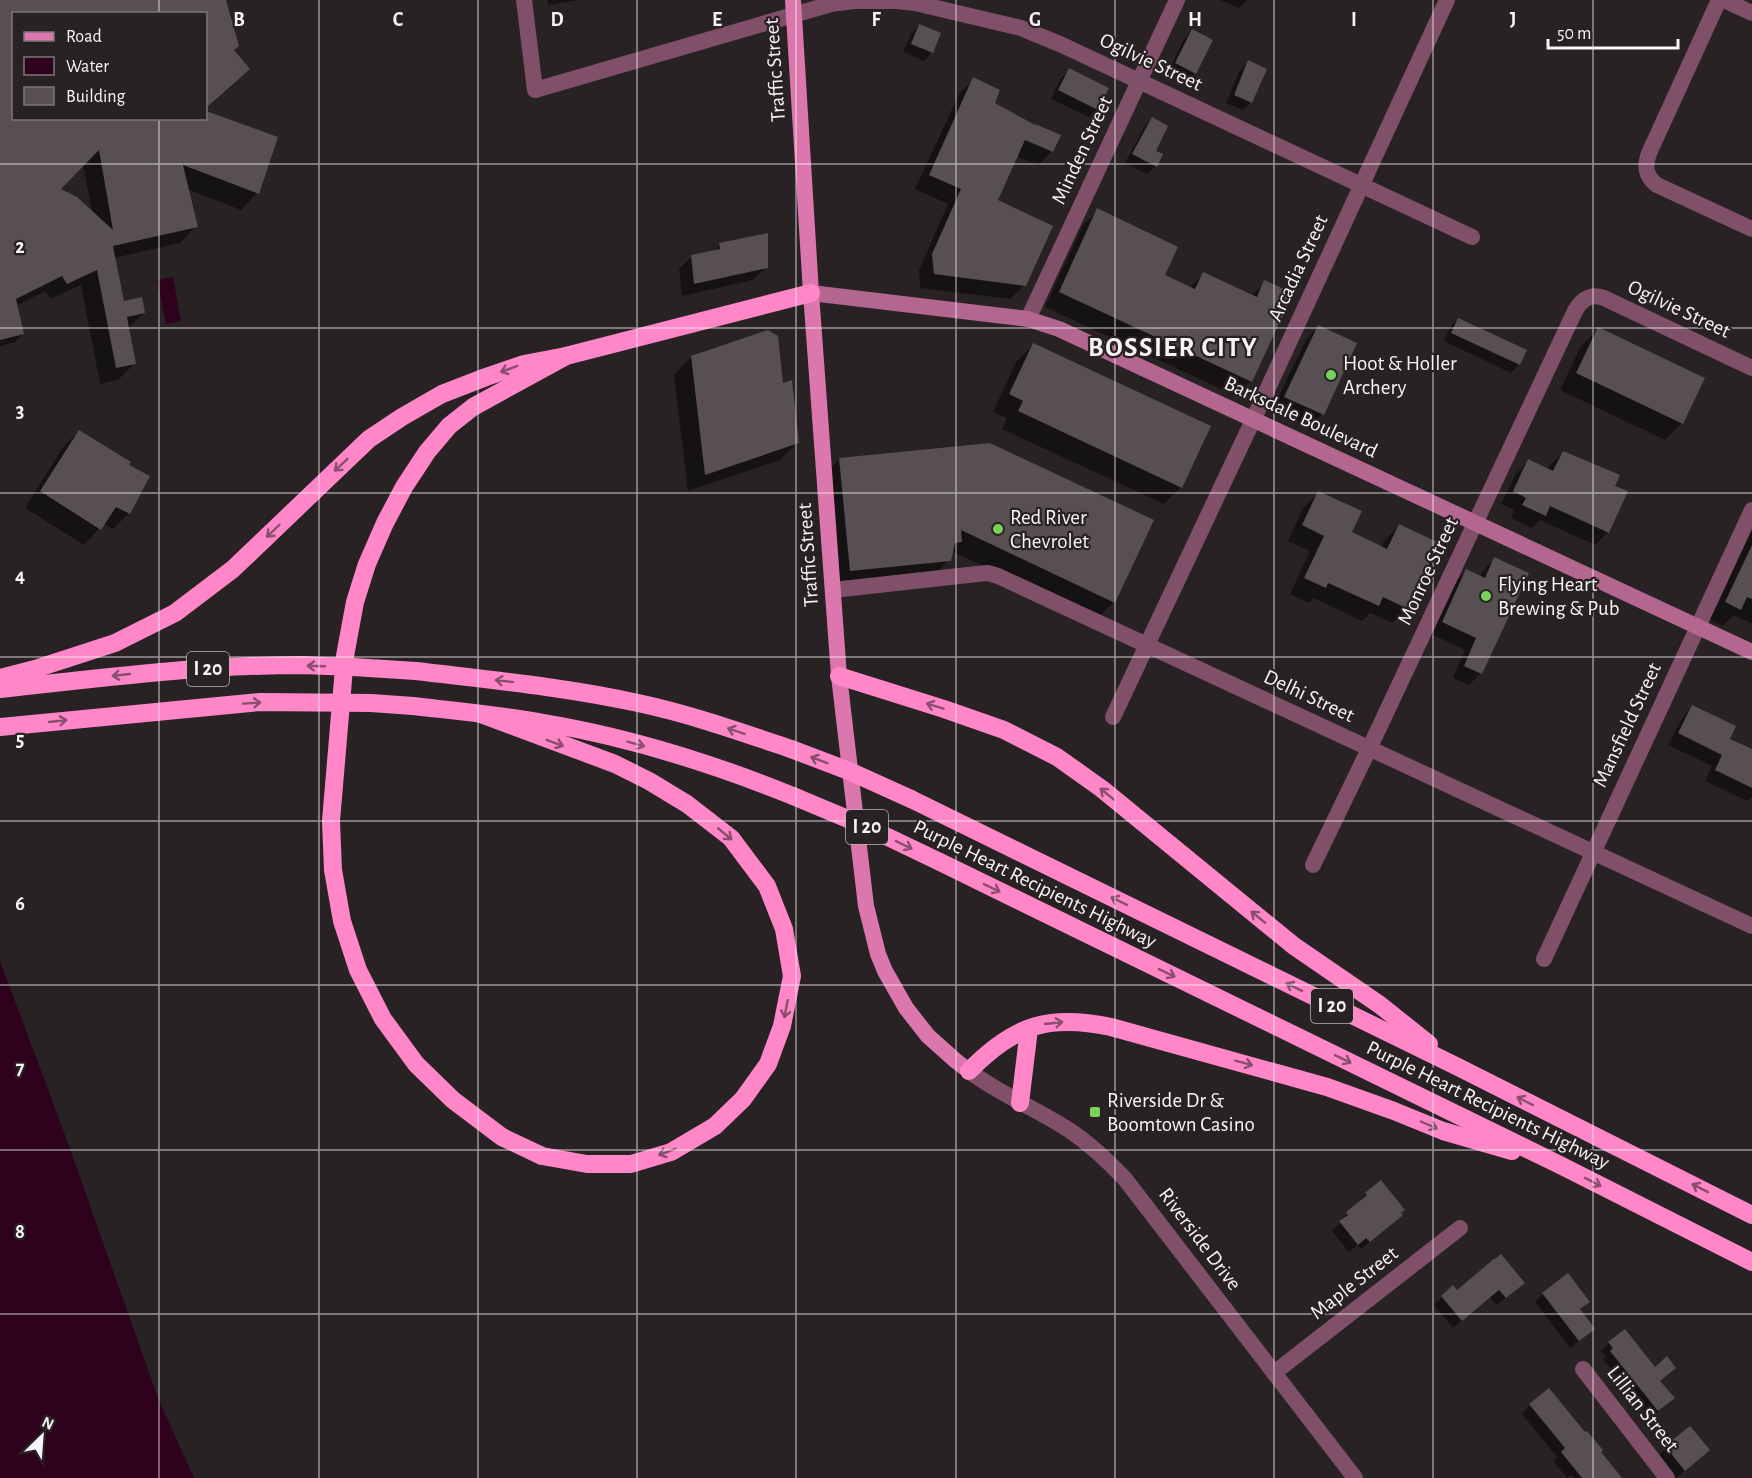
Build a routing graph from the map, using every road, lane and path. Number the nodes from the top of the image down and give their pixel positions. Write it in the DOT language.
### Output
graph roads {
  1 [pos="524,0"];
  2 [pos="1177,0"];
  3 [pos="1447,0"];
  4 [pos="1721,0"];
  5 [pos="916,2"];
  6 [pos="794,8"];
  7 [pos="1752,13"];
  8 [pos="1139,81"];
  9 [pos="1361,185"];
  10 [pos="1752,229"];
  11 [pos="1472,237"];
  12 [pos="811,293"];
  13 [pos="1586,297"];
  14 [pos="1028,319"];
  15 [pos="566,356"];
  16 [pos="1752,368"];
  17 [pos="1253,419"];
  18 [pos="1752,510"];
  19 [pos="1475,523"];
  20 [pos="833,590"];
  21 [pos="1697,627"];
  22 [pos="1147,644"];
  23 [pos="1752,652"];
  24 [pos="839,676"];
  25 [pos="0,678"];
  26 [pos="0,689"];
  27 [pos="481,714"];
  28 [pos="1113,717"];
  29 [pos="0,727"];
  30 [pos="1369,749"];
  31 [pos="1592,853"];
  32 [pos="1312,865"];
  33 [pos="1752,927"];
  34 [pos="1544,959"];
  35 [pos="1029,1029"];
  36 [pos="1456,1066"];
  37 [pos="969,1071"];
  38 [pos="1020,1103"];
  39 [pos="1558,1164"];
  40 [pos="1752,1215"];
  41 [pos="1460,1228"];
  42 [pos="1752,1262"];
  43 [pos="1583,1369"];
  44 [pos="1274,1373"];
  45 [pos="1355,1478"];
  46 [pos="1667,1478"];
  1 -- 6 [label="street, Ogilvie Street"];
  2 -- 8 [label="street, Minden Street"];
  3 -- 9 [label="street, Arcadia Street"];
  4 -- 7 [label="street"];
  4 -- 10 [label="street"];
  5 -- 6 [label="street, Ogilvie Street"];
  5 -- 8 [label="street, Ogilvie Street"];
  6 -- 12 [label="main road, Traffic Street"];
  8 -- 9 [label="street, Ogilvie Street"];
  8 -- 14 [label="street, Minden Street"];
  9 -- 11 [label="street, Ogilvie Street"];
  9 -- 17 [label="street, Arcadia Street"];
  12 -- 14 [label="main road, Barksdale Boulevard"];
  12 -- 15 [label="highway"];
  12 -- 20 [label="main road, Traffic Street"];
  13 -- 16 [label="street, Ogilvie Street"];
  13 -- 19 [label="street, Monroe Street"];
  14 -- 17 [label="main road, Barksdale Boulevard"];
  15 -- 25 [label="highway, one-way"];
  27 -- 15 [label="highway, one-way"];
  17 -- 19 [label="main road, Barksdale Boulevard"];
  17 -- 22 [label="street, Arcadia Street"];
  18 -- 21 [label="street, Mansfield Street"];
  19 -- 21 [label="main road, Barksdale Boulevard"];
  19 -- 30 [label="street, Monroe Street"];
  20 -- 22 [label="street, Delhi Street"];
  20 -- 24 [label="main road, Traffic Street"];
  21 -- 23 [label="main road, Barksdale Boulevard"];
  21 -- 31 [label="street, Mansfield Street"];
  22 -- 28 [label="street, Arcadia Street"];
  22 -- 30 [label="street, Delhi Street"];
  36 -- 24 [label="highway, one-way"];
  24 -- 37 [label="main road, Traffic Street"];
  36 -- 26 [label="highway, Purple Heart Recipients Highway / I 20, one-way, bridge"];
  29 -- 27 [label="highway, Purple Heart Recipients Highway / I 20, one-way, bridge"];
  27 -- 39 [label="highway, Purple Heart Recipients Highway / I 20, one-way, bridge"];
  30 -- 31 [label="street, Delhi Street"];
  30 -- 32 [label="street, Monroe Street"];
  31 -- 33 [label="street, Delhi Street"];
  31 -- 34 [label="street, Mansfield Street"];
  35 -- 37 [label="highway"];
  35 -- 38 [label="highway"];
  35 -- 39 [label="highway, one-way"];
  40 -- 36 [label="highway, Purple Heart Recipients Highway / I 20, one-way"];
  37 -- 38 [label="street, Riverside Drive"];
  38 -- 44 [label="street, Riverside Drive"];
  39 -- 42 [label="highway, Purple Heart Recipients Highway / I 20, one-way"];
  41 -- 44 [label="street, Maple Street"];
  43 -- 46 [label="street, Lillian Street"];
  44 -- 45 [label="street, Riverside Drive"];
}
